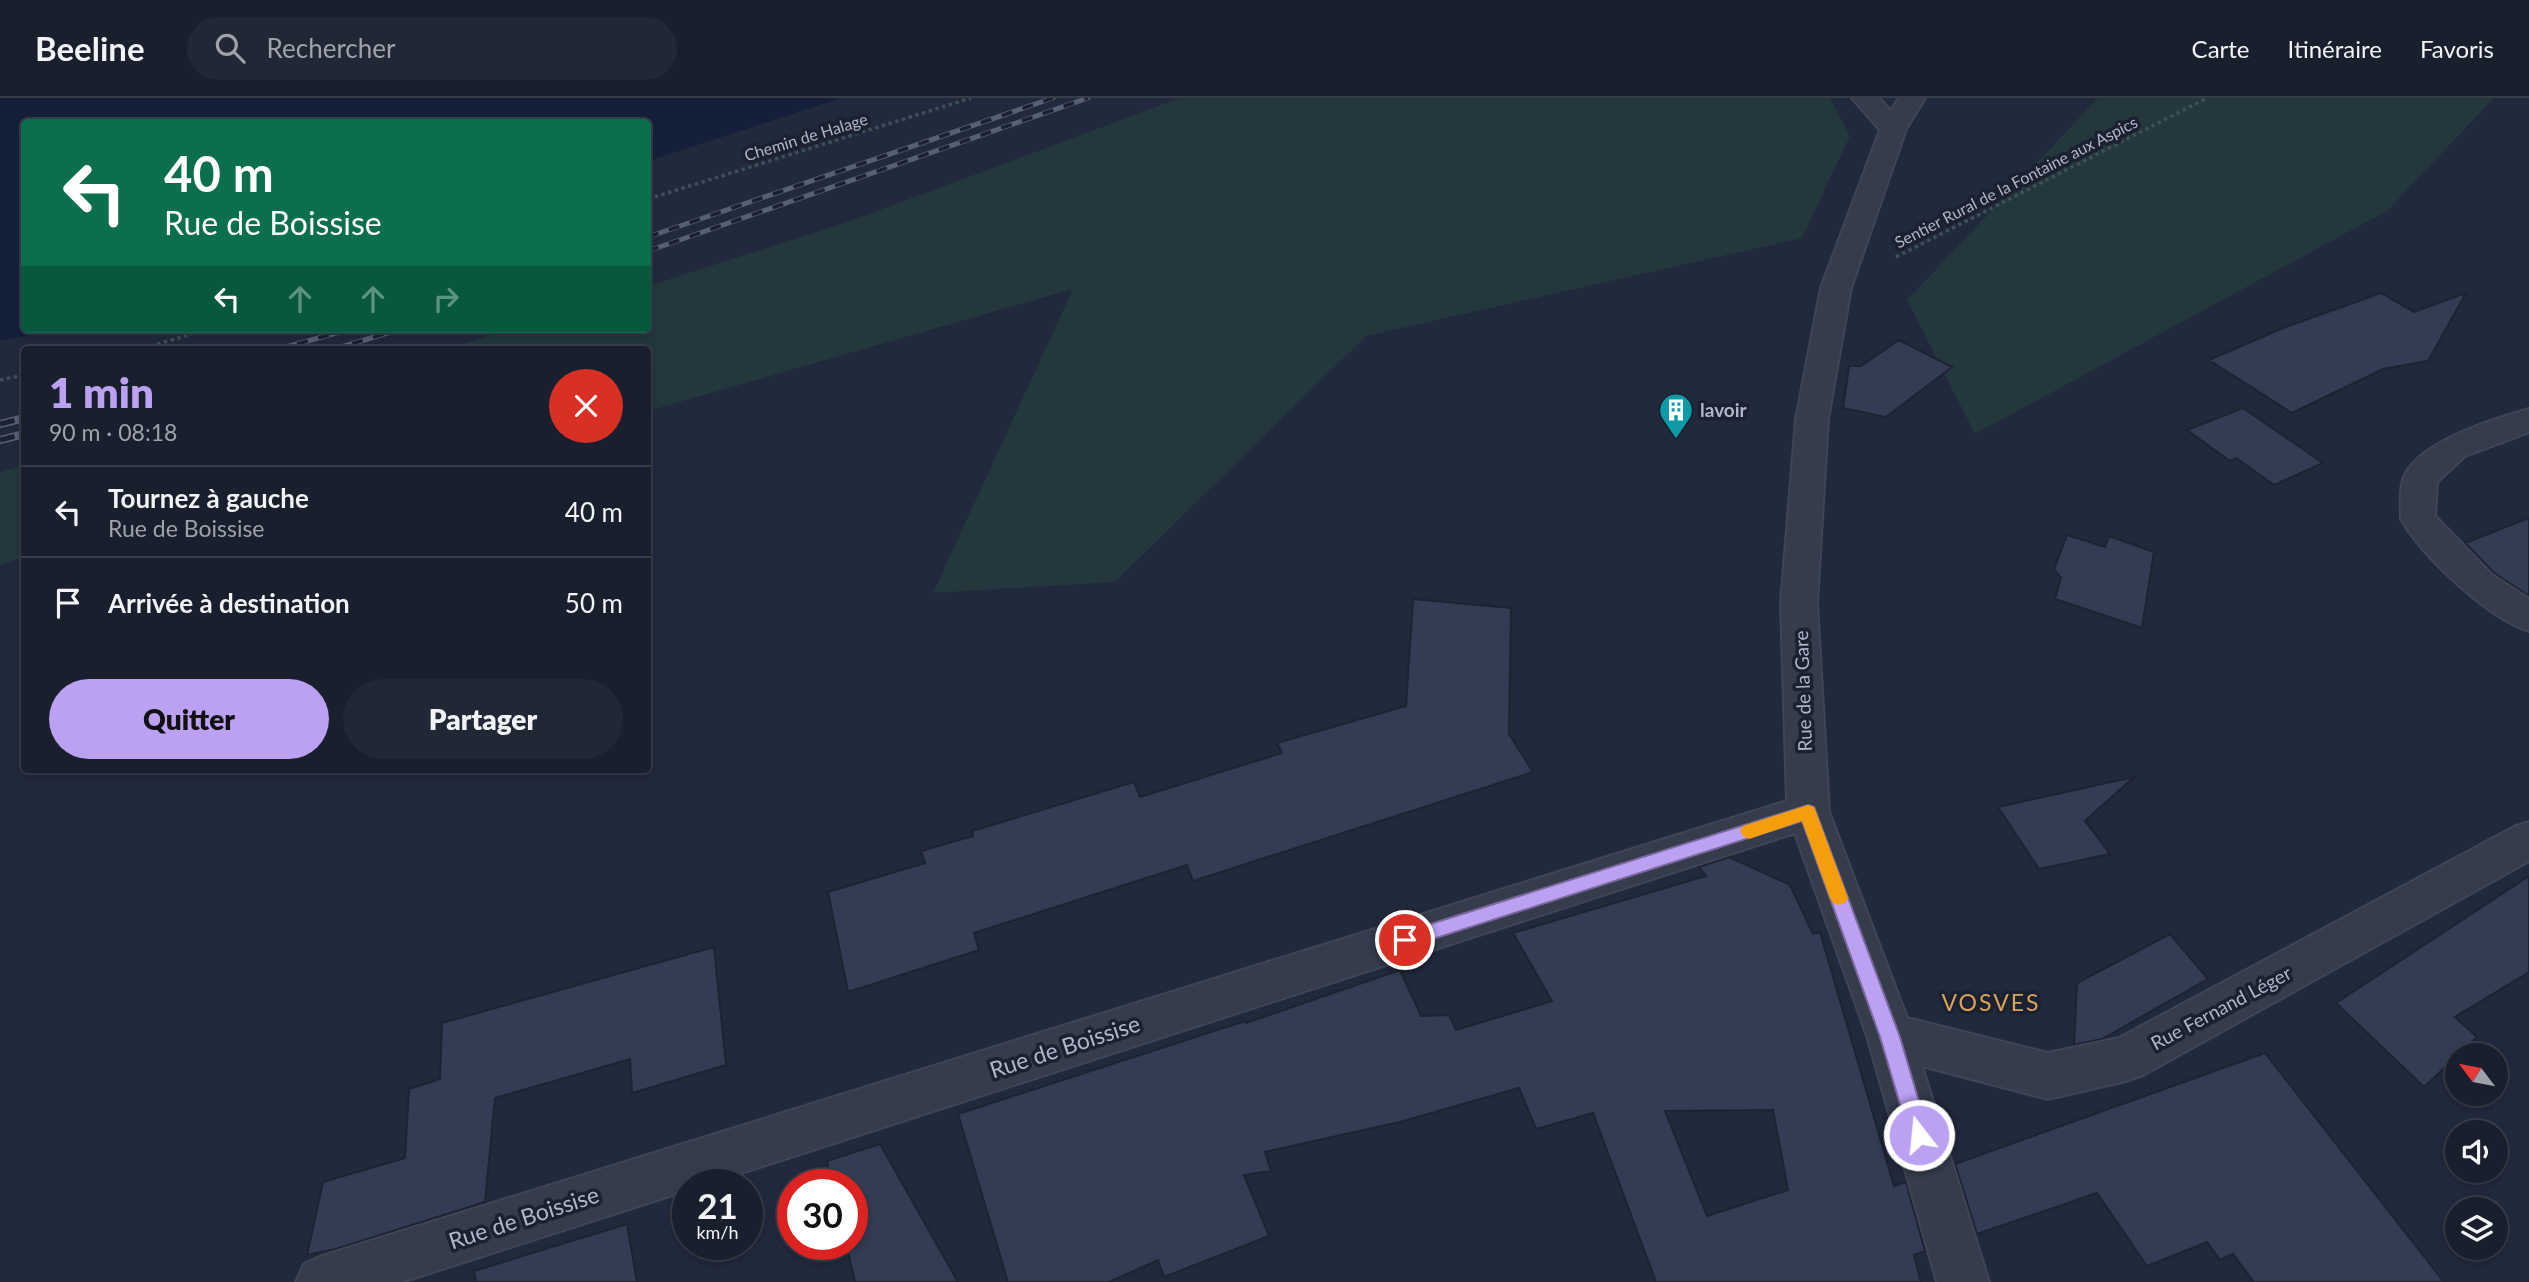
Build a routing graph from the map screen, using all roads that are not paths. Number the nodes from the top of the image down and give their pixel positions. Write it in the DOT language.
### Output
graph roads {
  1 [pos="1865,98"];
  2 [pos="1912,98"];
  3 [pos="1893,129"];
  4 [pos="2529,420"];
  5 [pos="2529,617"];
  6 [pos="1808,812"];
  7 [pos="2529,840"];
  8 [pos="1890,1037"];
  9 [pos="322,1282"];
  10 [pos="1963,1282"];
  1 -- 3 [label="street"];
  2 -- 3 [label="street, Rue de la Gare"];
  3 -- 6 [label="street, Rue de la Gare"];
  4 -- 5 [label="street"];
  6 -- 8 [label="street, Rue de la Gare"];
  6 -- 9 [label="street, Rue de Boissise"];
  7 -- 8 [label="street, Rue Fernand Léger"];
  8 -- 10 [label="street, Rue de la Gare"];
}
